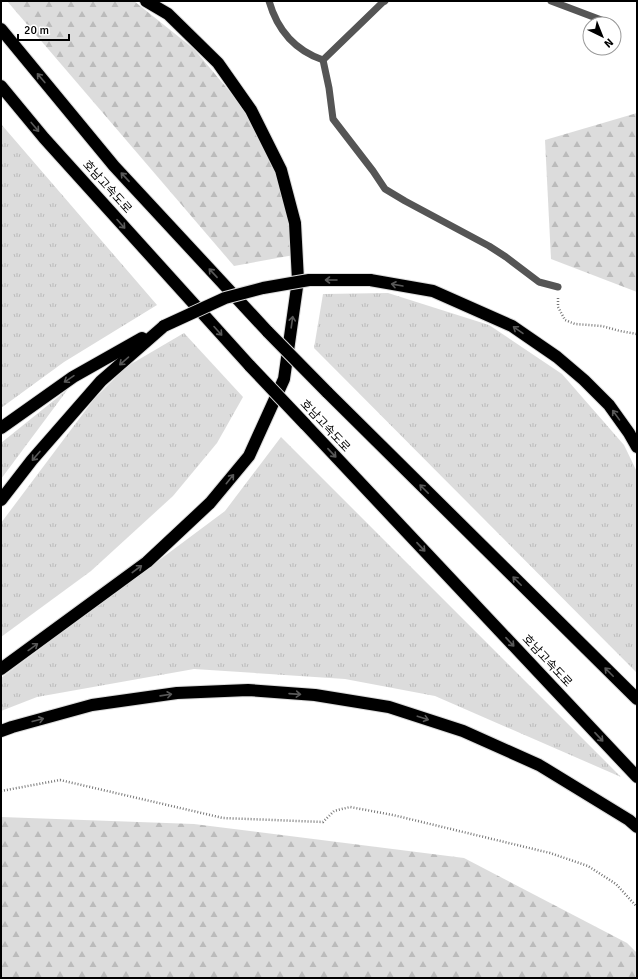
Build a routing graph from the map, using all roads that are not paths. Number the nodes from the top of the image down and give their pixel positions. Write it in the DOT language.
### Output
graph roads {
  1 [pos="146,1"];
  2 [pos="269,1"];
  3 [pos="385,1"];
  4 [pos="551,1"];
  5 [pos="590,16"];
  6 [pos="1,29"];
  7 [pos="323,60"];
  8 [pos="1,86"];
  9 [pos="558,287"];
  10 [pos="164,326"];
  11 [pos="1,428"];
  12 [pos="637,447"];
  13 [pos="1,500"];
  14 [pos="1,669"];
  15 [pos="637,699"];
  16 [pos="1,731"];
  17 [pos="637,777"];
  18 [pos="637,827"];
  14 -- 1 [label="highway, one-way"];
  2 -- 7 [label="lane"];
  3 -- 7 [label="lane"];
  4 -- 5 [label="lane"];
  15 -- 6 [label="highway, 호남고속도로, one-way, bridge"];
  7 -- 9 [label="lane"];
  8 -- 17 [label="highway, 호남고속도로, one-way, bridge"];
  10 -- 11 [label="highway, one-way"];
  12 -- 10 [label="highway, one-way, bridge"];
  10 -- 13 [label="highway, one-way"];
  16 -- 18 [label="highway, one-way"];
}
